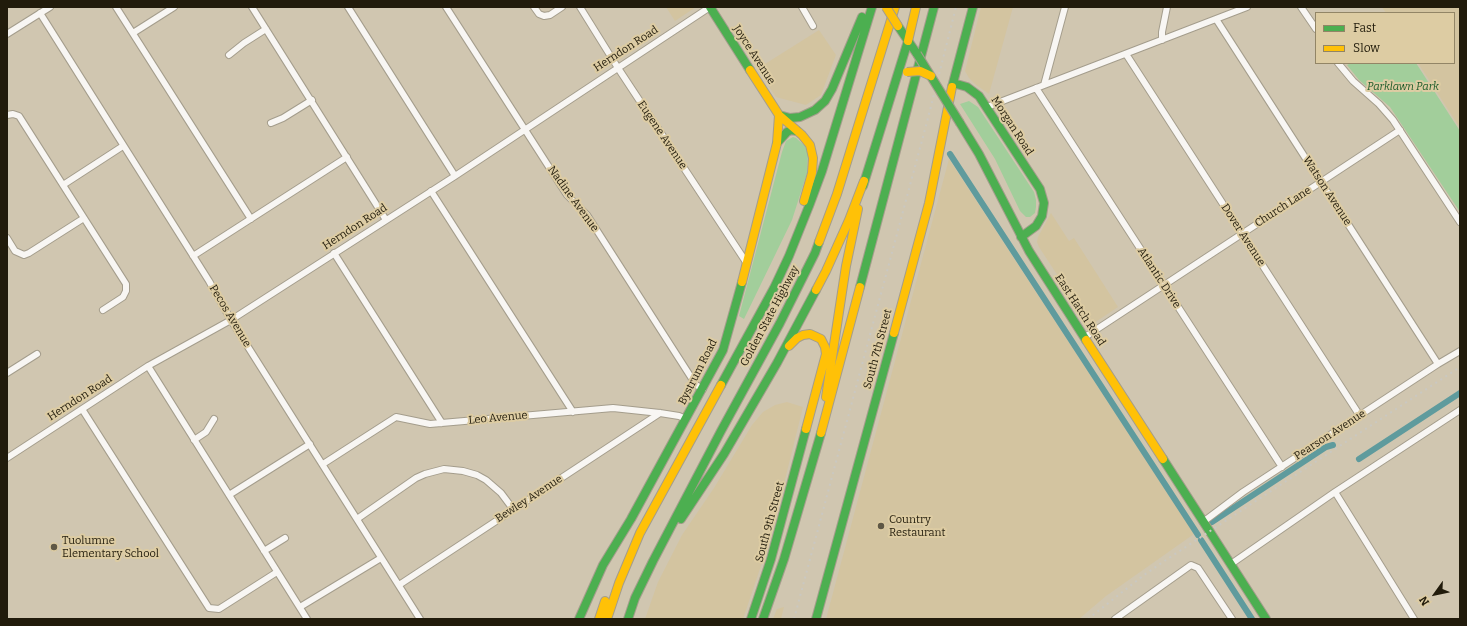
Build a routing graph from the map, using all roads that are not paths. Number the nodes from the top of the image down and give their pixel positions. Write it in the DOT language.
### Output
graph roads {
  1 [pos="50,7"];
  2 [pos="116,7"];
  3 [pos="174,7"];
  4 [pos="252,7"];
  5 [pos="348,7"];
  6 [pos="446,7"];
  7 [pos="534,7"];
  8 [pos="562,7"];
  9 [pos="580,7"];
  10 [pos="710,7"];
  11 [pos="802,7"];
  12 [pos="866,7"];
  13 [pos="872,7"];
  14 [pos="886,7"];
  15 [pos="895,7"];
  16 [pos="916,7"];
  17 [pos="934,7"];
  18 [pos="973,7"];
  19 [pos="1065,7"];
  20 [pos="1167,7"];
  21 [pos="1247,7"];
  22 [pos="1301,7"];
  23 [pos="40,13"];
  24 [pos="1216,19"];
  25 [pos="813,26"];
  26 [pos="1315,28"];
  27 [pos="266,29"];
  28 [pos="132,33"];
  29 [pos="7,34"];
  30 [pos="1162,40"];
  31 [pos="908,41"];
  32 [pos="1126,54"];
  33 [pos="228,55"];
  34 [pos="1339,64"];
  35 [pos="618,68"];
  36 [pos="931,76"];
  37 [pos="953,83"];
  38 [pos="1044,85"];
  39 [pos="893,86"];
  40 [pos="1036,88"];
  41 [pos="312,100"];
  42 [pos="987,107"];
  43 [pos="10,114"];
  44 [pos="779,115"];
  45 [pos="271,122"];
  46 [pos="525,129"];
  47 [pos="1400,130"];
  48 [pos="797,131"];
  49 [pos="777,143"];
  50 [pos="123,146"];
  51 [pos="347,157"];
  52 [pos="455,176"];
  53 [pos="864,181"];
  54 [pos="1321,182"];
  55 [pos="63,185"];
  56 [pos="431,191"];
  57 [pos="84,218"];
  58 [pos="251,219"];
  59 [pos="386,220"];
  60 [pos="1460,222"];
  61 [pos="1242,234"];
  62 [pos="1021,237"];
  63 [pos="7,238"];
  64 [pos="334,253"];
  65 [pos="193,256"];
  66 [pos="788,256"];
  67 [pos="746,262"];
  68 [pos="1164,285"];
  69 [pos="103,310"];
  70 [pos="231,320"];
  71 [pos="1085,337"];
  72 [pos="1460,351"];
  73 [pos="37,354"];
  74 [pos="777,363"];
  75 [pos="1438,364"];
  76 [pos="148,366"];
  77 [pos="7,373"];
  78 [pos="702,389"];
  79 [pos="82,409"];
  80 [pos="1460,410"];
  81 [pos="574,412"];
  82 [pos="660,413"];
  83 [pos="1360,416"];
  84 [pos="686,419"];
  85 [pos="214,420"];
  86 [pos="442,423"];
  87 [pos="821,433"];
  88 [pos="194,440"];
  89 [pos="310,444"];
  90 [pos="7,458"];
  91 [pos="323,464"];
  92 [pos="1282,467"];
  93 [pos="1335,492"];
  94 [pos="229,495"];
  95 [pos="512,509"];
  96 [pos="357,519"];
  97 [pos="1203,522"];
  98 [pos="640,534"];
  99 [pos="285,538"];
  100 [pos="264,551"];
  101 [pos="381,558"];
  102 [pos="653,561"];
  103 [pos="1231,564"];
  104 [pos="277,572"];
  105 [pos="399,585"];
  106 [pos="300,607"];
  107 [pos="308,619"];
  108 [pos="420,619"];
  109 [pos="579,619"];
  110 [pos="599,619"];
  111 [pos="607,619"];
  112 [pos="628,619"];
  113 [pos="751,619"];
  114 [pos="763,619"];
  115 [pos="816,619"];
  116 [pos="1115,619"];
  117 [pos="1232,619"];
  118 [pos="1266,619"];
  119 [pos="1414,619"];
  1 -- 23 [label="street"];
  2 -- 28 [label="street"];
  3 -- 28 [label="street"];
  4 -- 27 [label="street"];
  5 -- 52 [label="street"];
  6 -- 46 [label="street, Nadine Avenue"];
  7 -- 8 [label="street"];
  9 -- 35 [label="street, Eugene Avenue"];
  10 -- 35 [label="street, Herndon Road"];
  10 -- 44 [label="main road, Joyce Avenue"];
  11 -- 25 [label="street"];
  12 -- 44 [label="main road"];
  13 -- 66 [label="main road, Golden State Highway"];
  14 -- 31 [label="main road, East Hatch Road, bridge"];
  15 -- 102 [label="main road, Golden State Highway"];
  16 -- 31 [label="main road"];
  17 -- 87 [label="main road"];
  18 -- 37 [label="main road"];
  19 -- 38 [label="street"];
  20 -- 30 [label="street"];
  21 -- 24 [label="street"];
  22 -- 26 [label="street"];
  23 -- 29 [label="street"];
  23 -- 50 [label="street, Pecos Avenue"];
  24 -- 30 [label="street"];
  24 -- 54 [label="street, Watson Avenue"];
  27 -- 33 [label="street"];
  27 -- 41 [label="street"];
  28 -- 58 [label="street"];
  30 -- 32 [label="street"];
  31 -- 36 [label="main road, East Hatch Road, bridge"];
  31 -- 39 [label="main road"];
  32 -- 38 [label="street"];
  32 -- 61 [label="street, Dover Avenue"];
  34 -- 47 [label="street"];
  35 -- 46 [label="street, Herndon Road"];
  35 -- 67 [label="street, Eugene Avenue"];
  36 -- 39 [label="main road, bridge"];
  36 -- 62 [label="main road, East Hatch Road, bridge"];
  37 -- 42 [label="main road, Morgan Road"];
  37 -- 115 [label="main road, South 7th Street"];
  38 -- 40 [label="street"];
  39 -- 53 [label="main road"];
  40 -- 42 [label="street"];
  40 -- 68 [label="street, Atlantic Drive"];
  41 -- 45 [label="street"];
  41 -- 51 [label="street"];
  42 -- 62 [label="main road, Morgan Road"];
  43 -- 55 [label="street"];
  44 -- 48 [label="main road, Joyce Avenue"];
  44 -- 49 [label="main road, Bystrum Road"];
  46 -- 52 [label="street, Herndon Road"];
  46 -- 78 [label="street, Nadine Avenue"];
  47 -- 54 [label="street, Church Lane"];
  47 -- 60 [label="street"];
  48 -- 49 [label="main road"];
  48 -- 66 [label="main road, Joyce Avenue"];
  49 -- 67 [label="main road, Bystrum Road"];
  50 -- 55 [label="street"];
  50 -- 65 [label="street, Pecos Avenue"];
  51 -- 58 [label="street"];
  51 -- 59 [label="street"];
  52 -- 56 [label="street, Herndon Road"];
  53 -- 74 [label="main road"];
  53 -- 87 [label="main road"];
  54 -- 61 [label="street, Church Lane"];
  54 -- 75 [label="street, Watson Avenue"];
  55 -- 57 [label="street"];
  56 -- 59 [label="street, Herndon Road"];
  56 -- 81 [label="street"];
  57 -- 63 [label="street"];
  57 -- 69 [label="street"];
  58 -- 65 [label="street"];
  59 -- 64 [label="street, Herndon Road"];
  61 -- 68 [label="street, Church Lane"];
  61 -- 83 [label="street, Dover Avenue"];
  62 -- 71 [label="main road, East Hatch Road"];
  64 -- 70 [label="street, Herndon Road"];
  64 -- 86 [label="street"];
  65 -- 70 [label="street, Pecos Avenue"];
  66 -- 98 [label="main road, Golden State Highway"];
  67 -- 78 [label="main road, Bystrum Road"];
  68 -- 71 [label="street, Church Lane"];
  68 -- 92 [label="street, Atlantic Drive"];
  70 -- 76 [label="street, Herndon Road"];
  70 -- 89 [label="street, Pecos Avenue"];
  71 -- 97 [label="main road, East Hatch Road"];
  72 -- 75 [label="street, Pearson Avenue"];
  73 -- 77 [label="street"];
  74 -- 102 [label="main road"];
  74 -- 113 [label="main road, South 9th Street"];
  75 -- 83 [label="street, Pearson Avenue"];
  76 -- 79 [label="street, Herndon Road"];
  76 -- 88 [label="street"];
  78 -- 84 [label="main road, Bystrum Road"];
  79 -- 90 [label="street, Herndon Road"];
  79 -- 104 [label="street"];
  80 -- 93 [label="street"];
  81 -- 82 [label="street, Leo Avenue"];
  81 -- 86 [label="street, Leo Avenue"];
  82 -- 84 [label="street, Leo Avenue"];
  82 -- 95 [label="street, Bewley Avenue"];
  83 -- 92 [label="street, Pearson Avenue"];
  84 -- 109 [label="main road, Bystrum Road"];
  85 -- 88 [label="street"];
  86 -- 91 [label="street, Leo Avenue"];
  87 -- 114 [label="main road, South 9th Street"];
  88 -- 94 [label="street"];
  89 -- 91 [label="street, Pecos Avenue"];
  89 -- 94 [label="street"];
  91 -- 96 [label="street, Pecos Avenue"];
  92 -- 97 [label="street, Pearson Avenue"];
  93 -- 103 [label="street"];
  93 -- 119 [label="street"];
  94 -- 100 [label="street"];
  95 -- 96 [label="street"];
  95 -- 105 [label="street, Bewley Avenue"];
  96 -- 101 [label="street, Pecos Avenue"];
  97 -- 103 [label="main road, East Hatch Road"];
  98 -- 110 [label="main road"];
  98 -- 111 [label="main road, Golden State Highway"];
  99 -- 100 [label="street"];
  100 -- 104 [label="street"];
  101 -- 105 [label="street, Pecos Avenue"];
  101 -- 106 [label="street"];
  102 -- 112 [label="main road, Golden State Highway"];
  103 -- 118 [label="main road, East Hatch Road"];
  104 -- 106 [label="street"];
  105 -- 108 [label="street, Pecos Avenue"];
  106 -- 107 [label="street"];
  116 -- 117 [label="street"];
}
